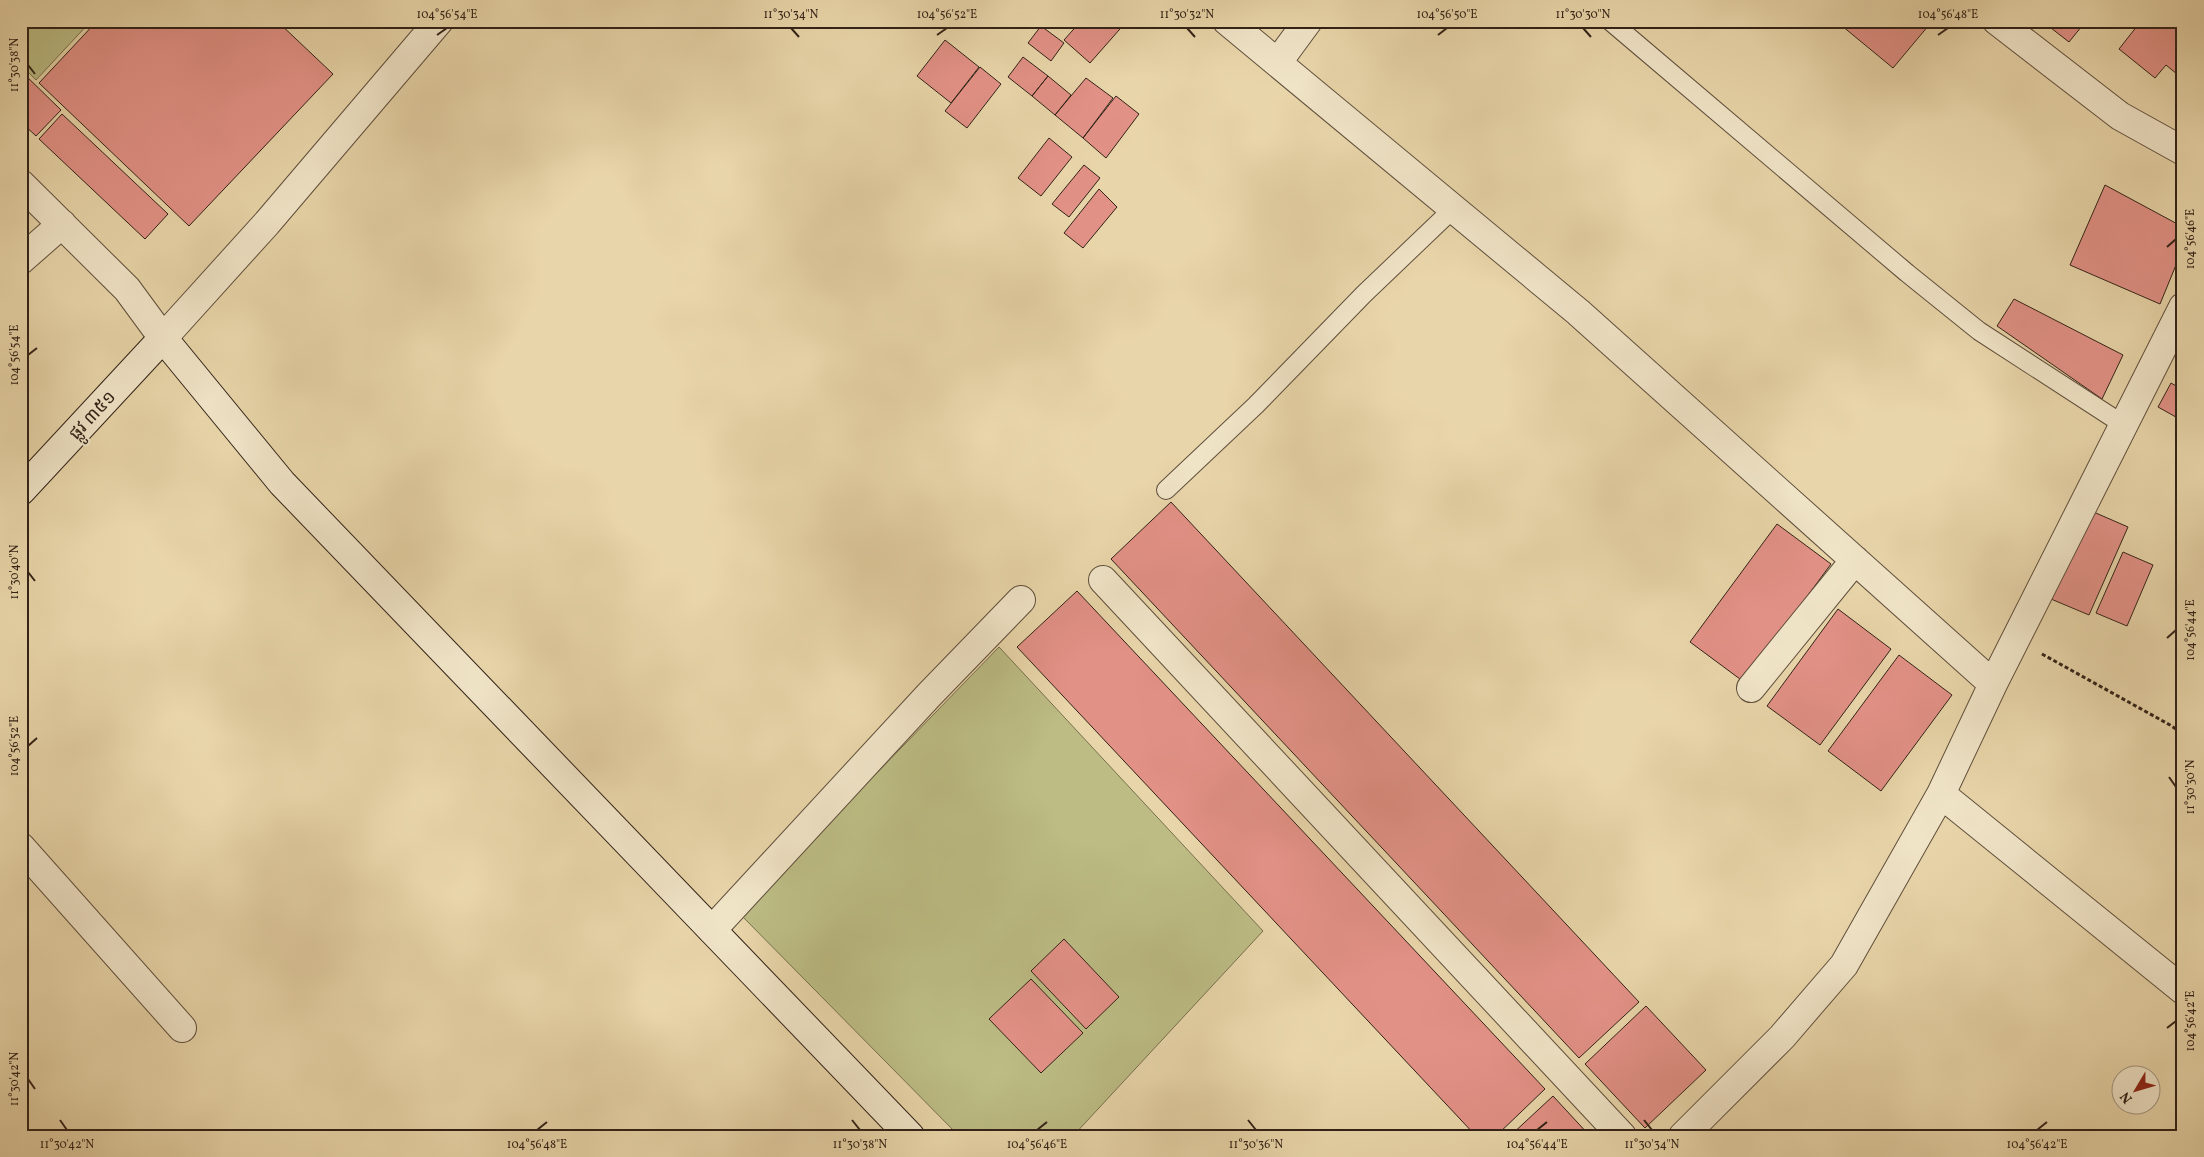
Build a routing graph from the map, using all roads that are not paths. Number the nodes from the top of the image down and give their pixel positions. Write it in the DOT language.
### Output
graph roads {
  1 [pos="439,21"];
  2 [pos="1226,21"];
  3 [pos="1308,21"];
  4 [pos="1610,21"];
  5 [pos="1997,21"];
  6 [pos="1278,62"];
  7 [pos="2183,151"];
  8 [pos="21,184"];
  9 [pos="1454,208"];
  10 [pos="62,224"];
  11 [pos="21,260"];
  12 [pos="2183,307"];
  13 [pos="163,338"];
  14 [pos="2124,425"];
  15 [pos="1166,490"];
  16 [pos="21,491"];
  17 [pos="1856,560"];
  18 [pos="1103,580"];
  19 [pos="1021,600"];
  20 [pos="1993,684"];
  21 [pos="1750,688"];
  22 [pos="1941,794"];
  23 [pos="21,847"];
  24 [pos="712,930"];
  25 [pos="2183,990"];
  26 [pos="182,1028"];
  27 [pos="910,1136"];
  28 [pos="1622,1136"];
  29 [pos="1682,1136"];
  1 -- 13 [label="street, ផ្លូវ ៣៥១"];
  2 -- 6 [label="street"];
  3 -- 6 [label="street"];
  4 -- 14 [label="lane"];
  5 -- 7 [label="street"];
  6 -- 9 [label="street"];
  8 -- 10 [label="street"];
  9 -- 15 [label="lane"];
  9 -- 17 [label="street"];
  10 -- 11 [label="street"];
  10 -- 13 [label="street"];
  12 -- 14 [label="street"];
  13 -- 16 [label="street, ផ្លូវ ៣៥១"];
  13 -- 24 [label="street"];
  14 -- 20 [label="street"];
  17 -- 20 [label="street"];
  17 -- 21 [label="street"];
  18 -- 28 [label="street"];
  19 -- 24 [label="street"];
  20 -- 22 [label="street"];
  22 -- 25 [label="street"];
  22 -- 29 [label="street"];
  23 -- 26 [label="street"];
  24 -- 27 [label="street"];
}
